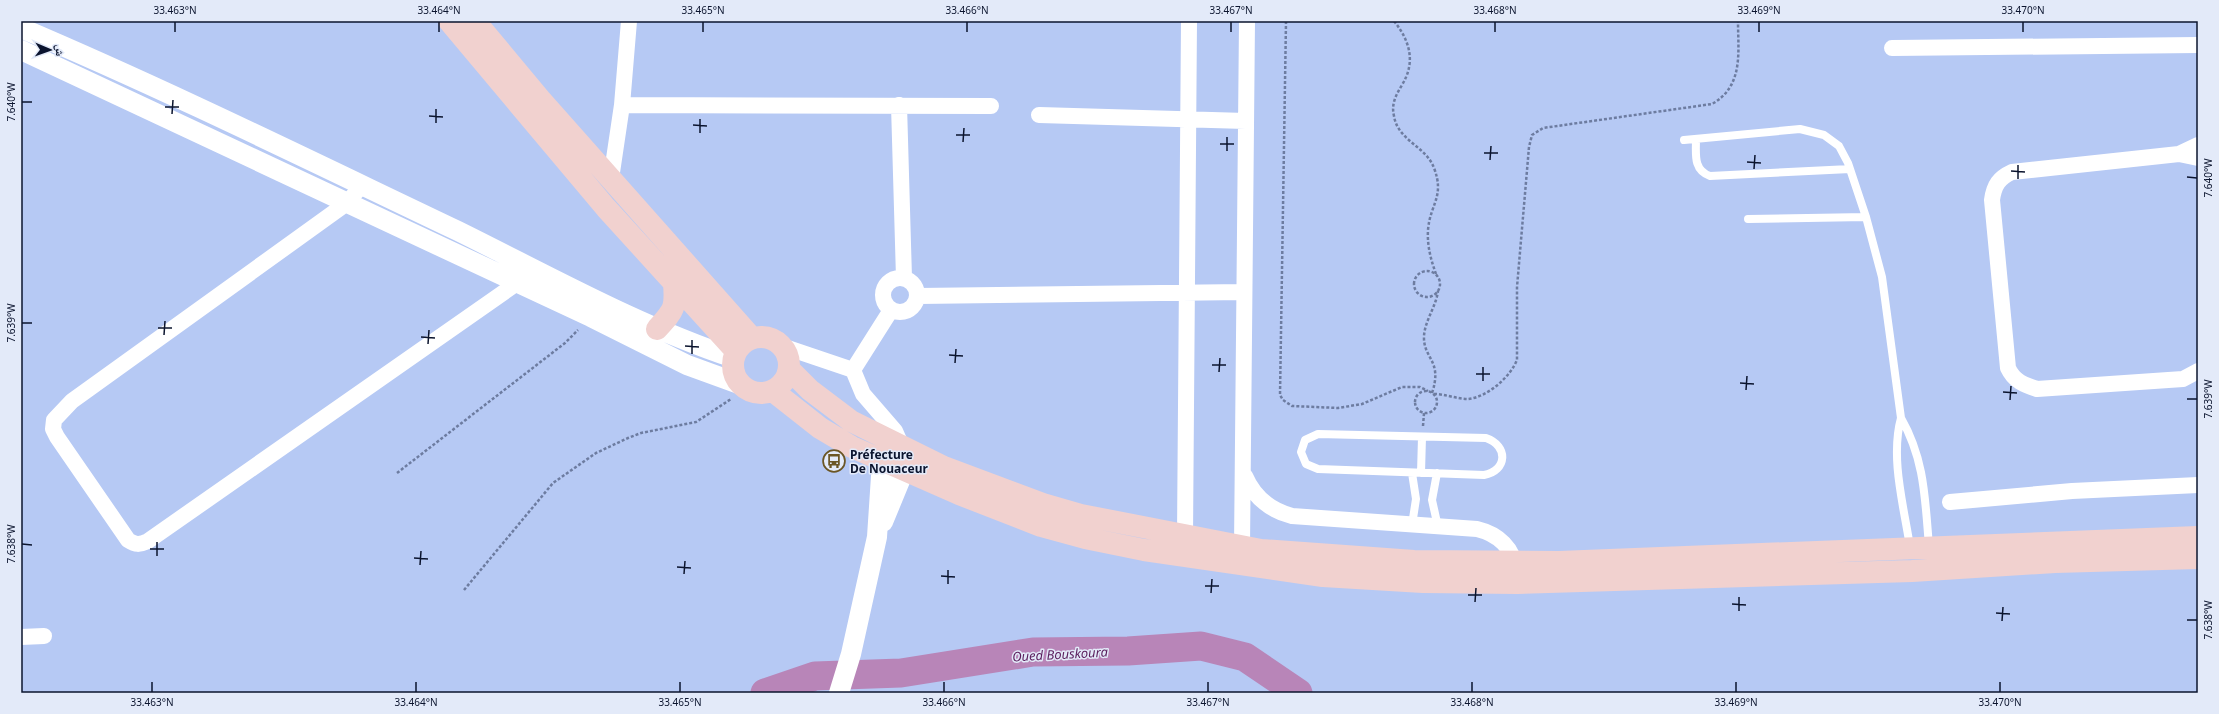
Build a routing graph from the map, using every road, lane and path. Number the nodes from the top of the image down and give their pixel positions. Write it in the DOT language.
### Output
graph roads {
  1 [pos="449,21"];
  2 [pos="475,21"];
  3 [pos="628,21"];
  4 [pos="1190,21"];
  5 [pos="1247,21"];
  6 [pos="1286,21"];
  7 [pos="1394,21"];
  8 [pos="1738,21"];
  9 [pos="21,28"];
  10 [pos="2198,45"];
  11 [pos="1892,48"];
  12 [pos="21,50"];
  13 [pos="622,105"];
  14 [pos="899,105"];
  15 [pos="991,106"];
  16 [pos="1039,116"];
  17 [pos="1189,119"];
  18 [pos="1246,121"];
  19 [pos="1696,139"];
  20 [pos="1684,140"];
  21 [pos="2198,145"];
  22 [pos="2179,154"];
  23 [pos="2198,158"];
  24 [pos="1850,170"];
  25 [pos="610,179"];
  26 [pos="362,185"];
  27 [pos="347,203"];
  28 [pos="1866,217"];
  29 [pos="1748,219"];
  30 [pos="1436,274"];
  31 [pos="904,278"];
  32 [pos="517,283"];
  33 [pos="674,283"];
  34 [pos="1438,291"];
  35 [pos="1244,292"];
  36 [pos="1187,293"];
  37 [pos="918,296"];
  38 [pos="891,310"];
  39 [pos="591,317"];
  40 [pos="657,329"];
  41 [pos="782,346"];
  42 [pos="741,349"];
  43 [pos="790,369"];
  44 [pos="853,370"];
  45 [pos="2198,371"];
  46 [pos="2191,382"];
  47 [pos="744,387"];
  48 [pos="773,391"];
  49 [pos="1428,391"];
  50 [pos="1433,393"];
  51 [pos="1901,418"];
  52 [pos="1422,437"];
  53 [pos="902,447"];
  54 [pos="882,461"];
  55 [pos="904,471"];
  56 [pos="1412,472"];
  57 [pos="398,473"];
  58 [pos="1421,473"];
  59 [pos="1436,473"];
  60 [pos="1244,474"];
  61 [pos="2198,485"];
  62 [pos="1950,502"];
  63 [pos="1412,525"];
  64 [pos="1438,527"];
  65 [pos="1185,536"];
  66 [pos="876,537"];
  67 [pos="2198,537"];
  68 [pos="1242,547"];
  69 [pos="1919,547"];
  70 [pos="2198,558"];
  71 [pos="1515,561"];
  72 [pos="1922,570"];
  73 [pos="1517,583"];
  74 [pos="464,590"];
  75 [pos="44,636"];
  76 [pos="21,638"];
  77 [pos="839,692"];
  1 -- 33 [label="main road"];
  2 -- 25 [label="main road"];
  3 -- 13 [label="street"];
  4 -- 17 [label="street"];
  5 -- 18 [label="street"];
  6 -- 49 [label="path"];
  7 -- 30 [label="path"];
  8 -- 50 [label="path"];
  9 -- 26 [label="street"];
  10 -- 11 [label="street"];
  12 -- 27 [label="street"];
  13 -- 14 [label="street"];
  13 -- 25 [label="street"];
  14 -- 15 [label="street"];
  14 -- 31 [label="street"];
  16 -- 17 [label="street"];
  17 -- 18 [label="street"];
  17 -- 36 [label="street"];
  18 -- 35 [label="street"];
  19 -- 20 [label="lane"];
  19 -- 24 [label="lane"];
  19 -- 24 [label="lane"];
  21 -- 22 [label="street"];
  22 -- 23 [label="street"];
  22 -- 46 [label="street"];
  24 -- 28 [label="lane"];
  25 -- 42 [label="main road"];
  26 -- 27 [label="street"];
  26 -- 40 [label="street"];
  27 -- 32 [label="street"];
  27 -- 32 [label="street"];
  28 -- 29 [label="lane"];
  28 -- 51 [label="lane"];
  30 -- 34 [label="path"];
  30 -- 34 [label="path"];
  31 -- 37 [label="street"];
  31 -- 38 [label="street"];
  32 -- 39 [label="street"];
  33 -- 40 [label="main road"];
  33 -- 42 [label="main road"];
  34 -- 50 [label="path"];
  35 -- 36 [label="street"];
  35 -- 60 [label="street"];
  36 -- 37 [label="street"];
  36 -- 65 [label="street"];
  37 -- 38 [label="street"];
  38 -- 44 [label="street"];
  39 -- 47 [label="street"];
  39 -- 57 [label="path"];
  40 -- 42 [label="street"];
  41 -- 42 [label="main road"];
  41 -- 43 [label="main road"];
  41 -- 44 [label="street"];
  42 -- 47 [label="main road"];
  43 -- 48 [label="main road"];
  43 -- 53 [label="main road"];
  44 -- 53 [label="street"];
  45 -- 46 [label="street"];
  47 -- 48 [label="main road"];
  47 -- 74 [label="path"];
  48 -- 54 [label="main road"];
  49 -- 50 [label="path"];
  49 -- 50 [label="path"];
  51 -- 69 [label="lane"];
  51 -- 69 [label="lane"];
  52 -- 56 [label="lane"];
  52 -- 58 [label="lane"];
  52 -- 59 [label="lane"];
  53 -- 55 [label="street"];
  53 -- 65 [label="main road"];
  54 -- 55 [label="main road"];
  54 -- 66 [label="street"];
  55 -- 66 [label="street"];
  55 -- 73 [label="main road"];
  56 -- 58 [label="lane"];
  56 -- 63 [label="lane"];
  58 -- 59 [label="lane"];
  59 -- 64 [label="lane"];
  60 -- 63 [label="street"];
  60 -- 68 [label="street"];
  61 -- 62 [label="street"];
  63 -- 64 [label="street"];
  64 -- 71 [label="street"];
  65 -- 68 [label="main road"];
  66 -- 77 [label="street"];
  67 -- 69 [label="main road"];
  68 -- 71 [label="main road"];
  69 -- 71 [label="main road"];
  69 -- 72 [label="main road"];
  70 -- 72 [label="main road"];
  71 -- 73 [label="street"];
  72 -- 73 [label="main road"];
  75 -- 76 [label="street"];
}
